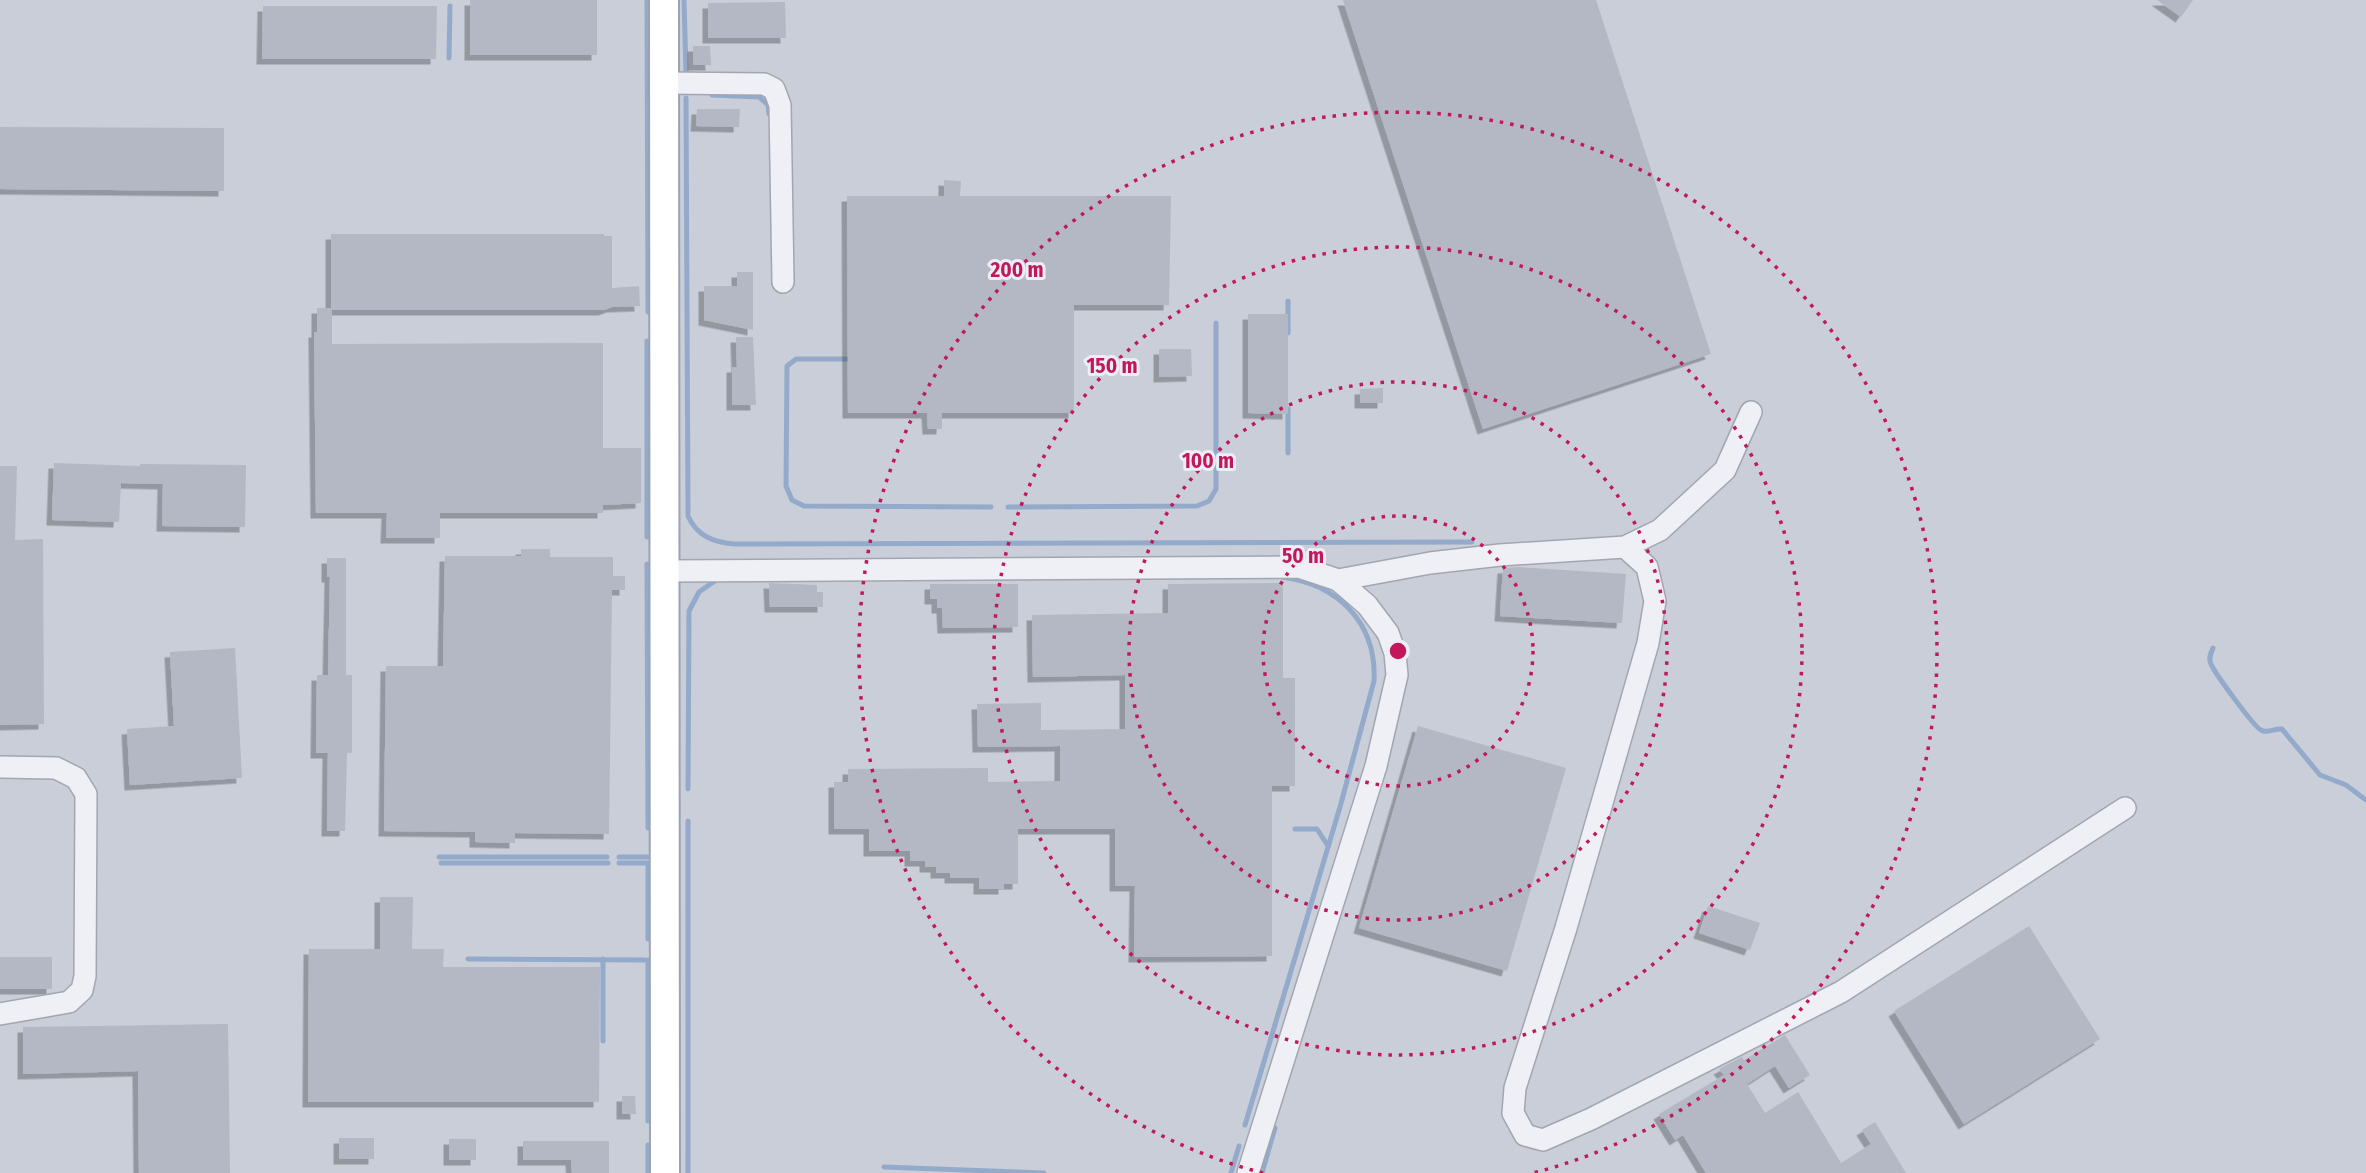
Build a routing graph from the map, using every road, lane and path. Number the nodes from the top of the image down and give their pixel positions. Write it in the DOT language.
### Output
graph roads {
  1 [pos="664,0"];
  2 [pos="663,83"];
  3 [pos="783,282"];
  4 [pos="1751,412"];
  5 [pos="1625,547"];
  6 [pos="666,571"];
  7 [pos="1338,580"];
  8 [pos="0,767"];
  9 [pos="2125,808"];
  10 [pos="0,1014"];
  11 [pos="665,1173"];
  12 [pos="1248,1173"];
  1 -- 2 [label="main road"];
  2 -- 3 [label="street"];
  2 -- 6 [label="main road"];
  4 -- 5 [label="street"];
  5 -- 7 [label="street"];
  5 -- 9 [label="street"];
  6 -- 7 [label="street"];
  6 -- 11 [label="main road"];
  7 -- 12 [label="street"];
  8 -- 10 [label="street"];
}
